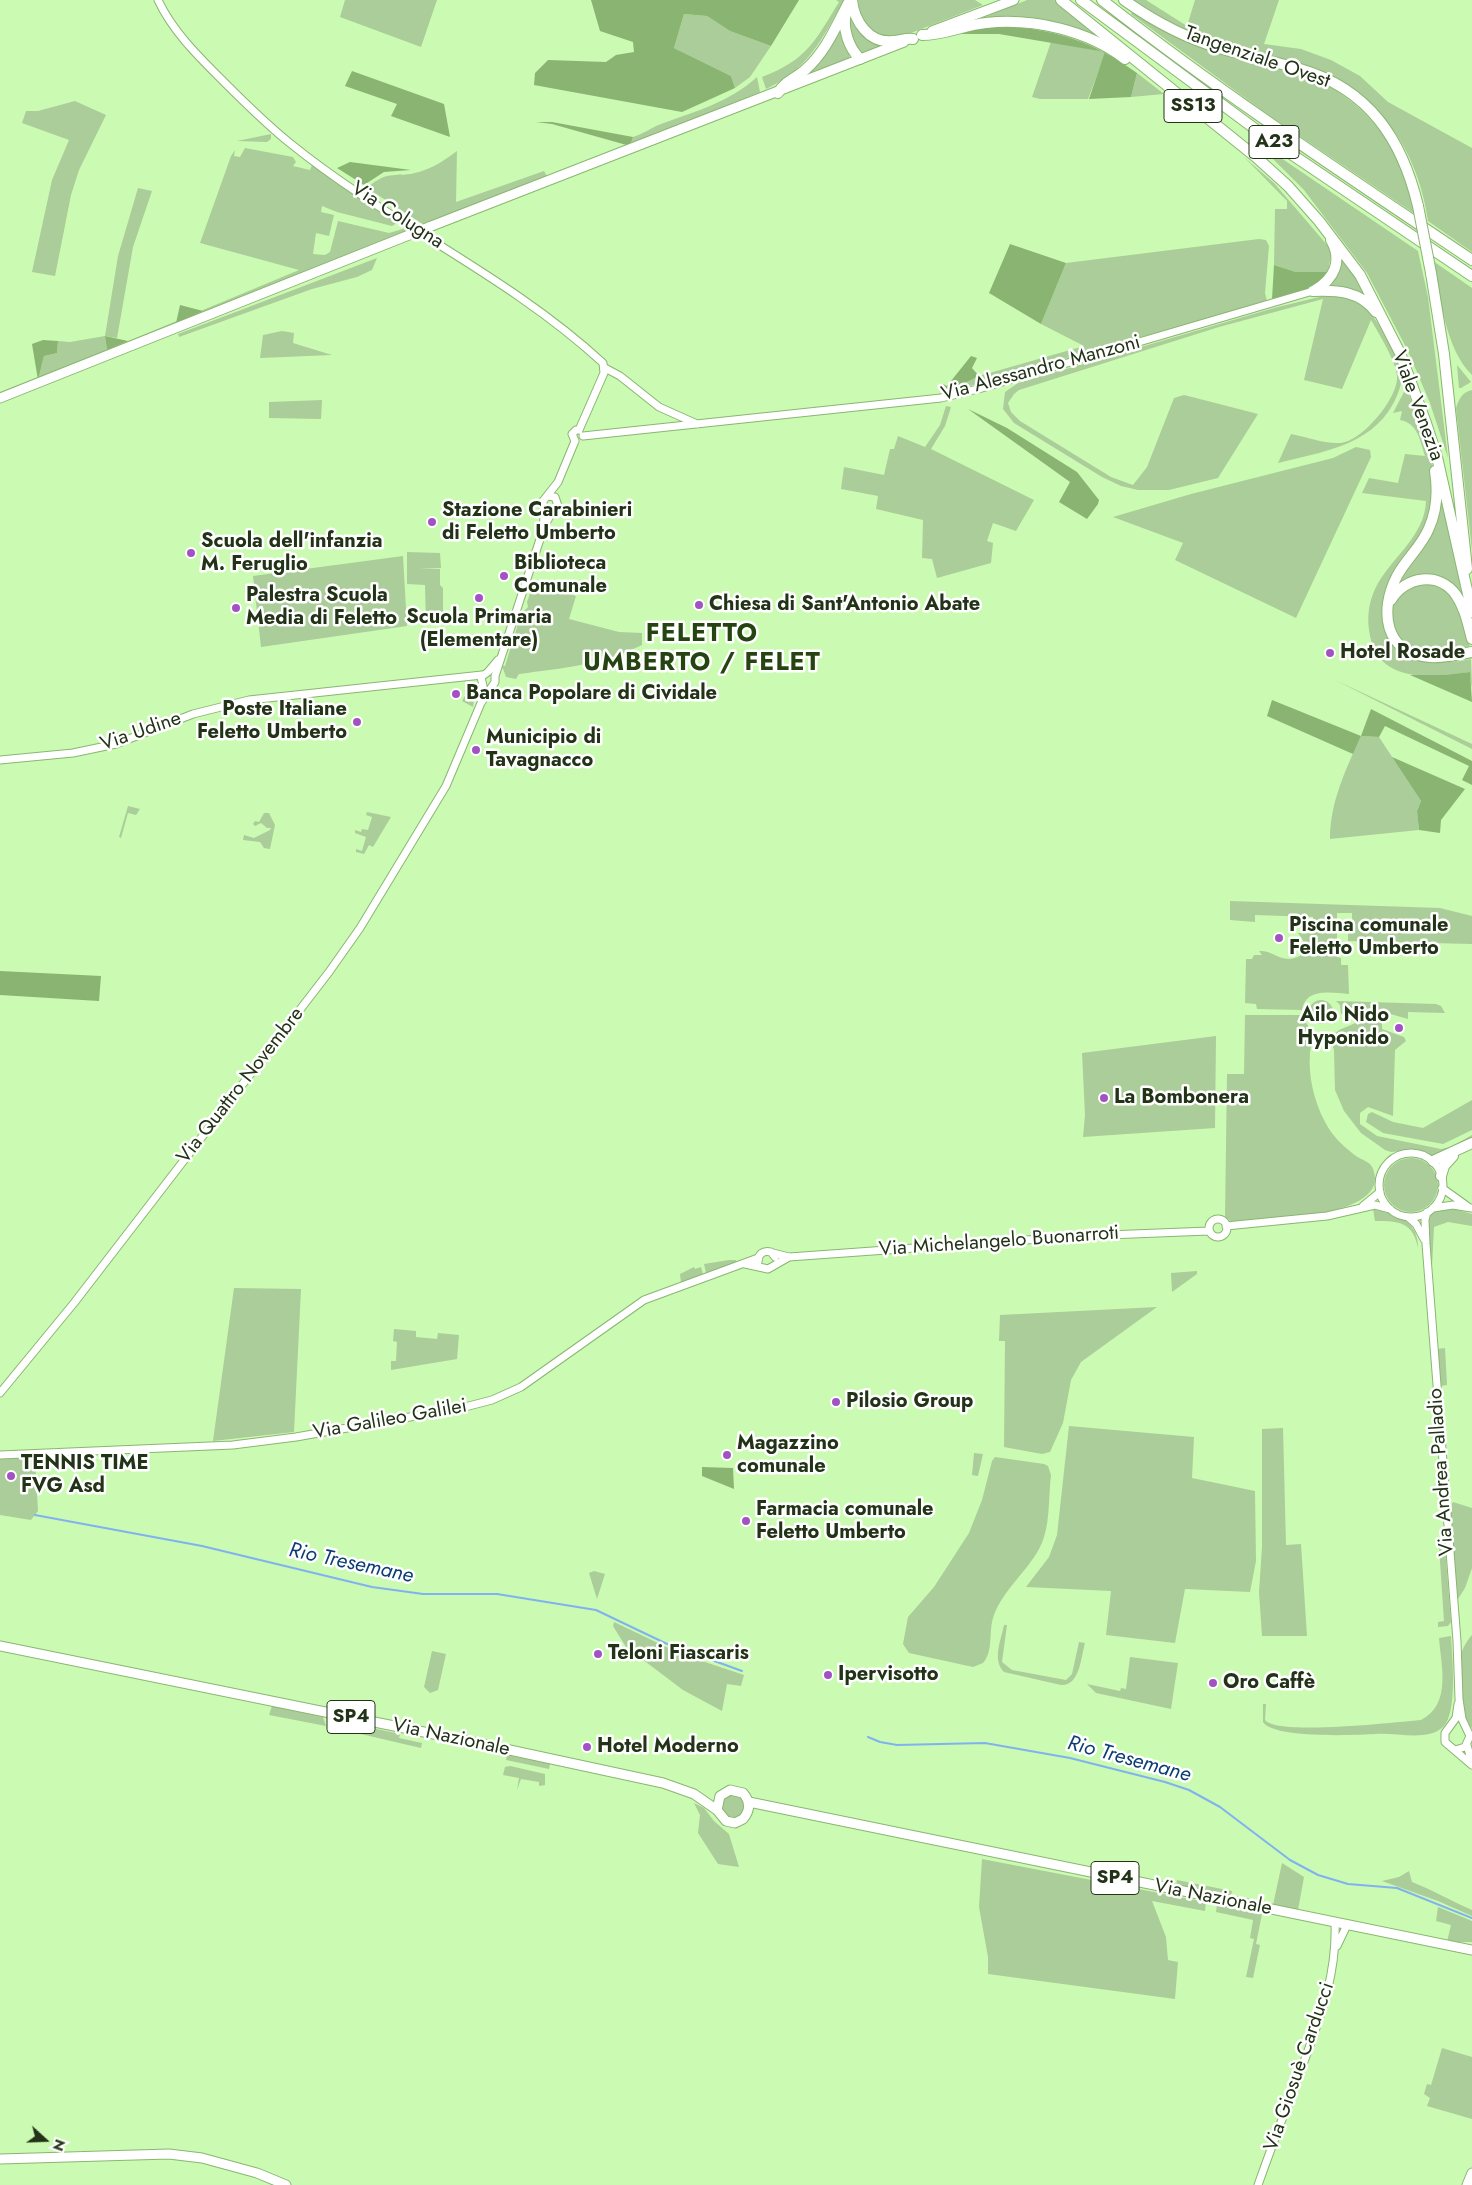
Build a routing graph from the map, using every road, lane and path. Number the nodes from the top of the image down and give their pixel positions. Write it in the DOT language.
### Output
graph roads {
  1 [pos="158,0"];
  2 [pos="851,0"];
  3 [pos="1014,0"];
  4 [pos="1061,0"];
  5 [pos="1081,0"];
  6 [pos="1102,0"];
  7 [pos="1124,0"];
  8 [pos="918,37"];
  9 [pos="860,59"];
  10 [pos="1158,78"];
  11 [pos="778,93"];
  12 [pos="1319,220"];
  13 [pos="1472,260"];
  14 [pos="1431,273"];
  15 [pos="1472,276"];
  16 [pos="1313,291"];
  17 [pos="1396,344"];
  18 [pos="605,368"];
  19 [pos="0,398"];
  20 [pos="1426,423"];
  21 [pos="697,424"];
  22 [pos="581,433"];
  23 [pos="558,482"];
  24 [pos="546,496"];
  25 [pos="557,498"];
  26 [pos="543,508"];
  27 [pos="552,512"];
  28 [pos="1461,514"];
  29 [pos="544,527"];
  30 [pos="1472,557"];
  31 [pos="1472,611"];
  32 [pos="1386,616"];
  33 [pos="1472,639"];
  34 [pos="1472,652"];
  35 [pos="488,674"];
  36 [pos="460,678"];
  37 [pos="485,686"];
  38 [pos="0,760"];
  39 [pos="1472,1143"];
  40 [pos="1458,1151"];
  41 [pos="1432,1162"];
  42 [pos="1442,1176"];
  43 [pos="1442,1188"];
  44 [pos="1380,1192"];
  45 [pos="1362,1207"];
  46 [pos="1471,1208"];
  47 [pos="1390,1210"];
  48 [pos="1430,1210"];
  49 [pos="1408,1217"];
  50 [pos="1226,1226"];
  51 [pos="1209,1231"];
  52 [pos="1426,1244"];
  53 [pos="773,1254"];
  54 [pos="789,1256"];
  55 [pos="758,1258"];
  56 [pos="744,1264"];
  57 [pos="775,1264"];
  58 [pos="760,1267"];
  59 [pos="0,1393"];
  60 [pos="0,1455"];
  61 [pos="0,1646"];
  62 [pos="1459,1699"];
  63 [pos="1450,1727"];
  64 [pos="1465,1728"];
  65 [pos="1467,1745"];
  66 [pos="1455,1750"];
  67 [pos="1472,1764"];
  68 [pos="694,1794"];
  69 [pos="720,1796"];
  70 [pos="749,1802"];
  71 [pos="717,1810"];
  72 [pos="778,1810"];
  73 [pos="747,1814"];
  74 [pos="1335,1923"];
  75 [pos="1347,1926"];
  76 [pos="1472,1944"];
  77 [pos="1452,1946"];
  78 [pos="1336,1948"];
  79 [pos="1472,1950"];
  80 [pos="0,2159"];
  81 [pos="1472,2173"];
  82 [pos="286,2185"];
  83 [pos="1258,2185"];
  84 [pos="1467,2185"];
  1 -- 18 [label="street, Via Colugna"];
  2 -- 8 [label="highway"];
  2 -- 9 [label="highway"];
  2 -- 11 [label="highway"];
  3 -- 8 [label="main road"];
  4 -- 10 [label="highway, SS13"];
  5 -- 15 [label="highway, A23"];
  6 -- 13 [label="highway, A23"];
  7 -- 14 [label="highway, Tangenziale Ovest / SS13, bridge"];
  8 -- 9 [label="main road"];
  8 -- 10 [label="highway"];
  9 -- 11 [label="main road"];
  10 -- 12 [label="highway, SS13"];
  11 -- 19 [label="main road, bridge"];
  12 -- 16 [label="highway"];
  12 -- 17 [label="highway, Viale Venezia / SS13"];
  14 -- 28 [label="highway, Viale Venezia / SS13"];
  16 -- 17 [label="highway"];
  16 -- 21 [label="street, Via Alessandro Manzoni"];
  17 -- 20 [label="highway, Viale Venezia / SS13"];
  18 -- 21 [label="street, Via Colugna"];
  18 -- 22 [label="street"];
  20 -- 31 [label="highway, Viale Venezia / SS13"];
  20 -- 32 [label="highway"];
  21 -- 22 [label="street, Via Alessandro Manzoni"];
  22 -- 23 [label="street"];
  23 -- 24 [label="street"];
  23 -- 25 [label="street"];
  24 -- 25 [label="street"];
  24 -- 26 [label="street"];
  25 -- 27 [label="street"];
  26 -- 27 [label="street"];
  26 -- 29 [label="street"];
  27 -- 29 [label="street"];
  28 -- 30 [label="highway"];
  28 -- 31 [label="highway, Viale Venezia / SS13"];
  29 -- 35 [label="street"];
  32 -- 33 [label="highway"];
  32 -- 34 [label="highway"];
  35 -- 36 [label="street, Via Udine"];
  35 -- 37 [label="street"];
  35 -- 37 [label="street"];
  36 -- 37 [label="street, Via Udine"];
  36 -- 38 [label="street, Via Udine"];
  37 -- 59 [label="street, Via Quattro Novembre"];
  39 -- 40 [label="highway"];
  40 -- 41 [label="highway"];
  40 -- 42 [label="highway"];
  41 -- 42 [label="street"];
  41 -- 44 [label="street"];
  42 -- 43 [label="street"];
  43 -- 46 [label="street"];
  43 -- 48 [label="street"];
  44 -- 45 [label="street, Via Michelangelo Buonarroti"];
  44 -- 47 [label="street"];
  45 -- 47 [label="street, Via Michelangelo Buonarroti"];
  45 -- 50 [label="street, Via Michelangelo Buonarroti"];
  46 -- 48 [label="street"];
  47 -- 49 [label="street"];
  48 -- 49 [label="street"];
  48 -- 52 [label="street, Via Andrea Palladio"];
  49 -- 52 [label="street, Via Andrea Palladio"];
  50 -- 51 [label="street, Via Michelangelo Buonarroti"];
  50 -- 51 [label="street, Via Michelangelo Buonarroti"];
  51 -- 54 [label="street, Via Michelangelo Buonarroti"];
  52 -- 62 [label="street, Via Andrea Palladio"];
  53 -- 54 [label="street, Via Michelangelo Buonarroti"];
  53 -- 55 [label="street"];
  53 -- 57 [label="street"];
  54 -- 57 [label="street, Via Michelangelo Buonarroti"];
  55 -- 56 [label="street, Via Galileo Galilei"];
  55 -- 58 [label="street"];
  56 -- 58 [label="street"];
  56 -- 60 [label="street, Via Galileo Galilei"];
  57 -- 58 [label="street"];
  61 -- 68 [label="main road, Via Nazionale / SP4"];
  62 -- 63 [label="street, Via Andrea Palladio"];
  62 -- 64 [label="street, Via Andrea Palladio"];
  63 -- 64 [label="street"];
  63 -- 66 [label="street, Via Andrea Palladio"];
  64 -- 65 [label="street, Via Andrea Palladio"];
  65 -- 66 [label="street"];
  65 -- 67 [label="street, Via Andrea Palladio"];
  66 -- 67 [label="street, Via Andrea Palladio"];
  68 -- 69 [label="main road, Via Nazionale / SP4"];
  68 -- 71 [label="main road, Via Nazionale / SP4"];
  69 -- 70 [label="main road, Via Nazionale / SP4"];
  69 -- 71 [label="main road"];
  70 -- 72 [label="main road, Via Nazionale / SP4"];
  70 -- 73 [label="main road"];
  71 -- 73 [label="main road, Via Nazionale / SP4"];
  72 -- 73 [label="main road, Via Nazionale / SP4"];
  72 -- 74 [label="main road, Via Nazionale / SP4"];
  74 -- 75 [label="main road, Via Nazionale / SP4"];
  74 -- 78 [label="street, Via Giosuè Carducci"];
  75 -- 77 [label="main road, Via Nazionale / SP4"];
  75 -- 78 [label="street, Via Giosuè Carducci"];
  76 -- 77 [label="main road"];
  77 -- 79 [label="main road, Via Nazionale / SP4"];
  78 -- 83 [label="street, Via Giosuè Carducci"];
  80 -- 82 [label="main road"];
  81 -- 84 [label="main road"];
}
